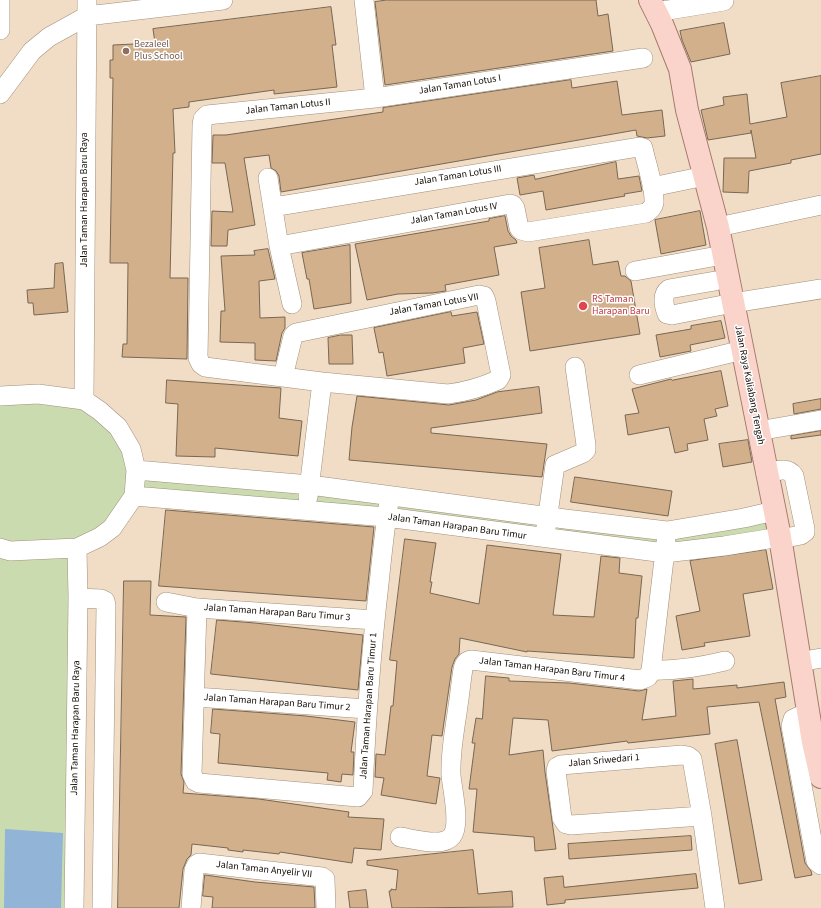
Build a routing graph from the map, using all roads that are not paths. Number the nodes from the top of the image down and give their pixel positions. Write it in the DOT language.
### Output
graph roads {
  1 [pos="0,0"];
  2 [pos="223,0"];
  3 [pos="364,0"];
  4 [pos="724,1"];
  5 [pos="653,6"];
  6 [pos="87,8"];
  7 [pos="0,17"];
  8 [pos="0,30"];
  9 [pos="642,58"];
  10 [pos="0,94"];
  11 [pos="375,98"];
  12 [pos="203,119"];
  13 [pos="705,176"];
  14 [pos="268,178"];
  15 [pos="652,187"];
  16 [pos="273,207"];
  17 [pos="820,207"];
  18 [pos="718,228"];
  19 [pos="279,246"];
  20 [pos="723,255"];
  21 [pos="636,271"];
  22 [pos="715,281"];
  23 [pos="821,289"];
  24 [pos="733,303"];
  25 [pos="292,304"];
  26 [pos="743,350"];
  27 [pos="575,367"];
  28 [pos="639,375"];
  29 [pos="283,377"];
  30 [pos="322,382"];
  31 [pos="0,396"];
  32 [pos="84,400"];
  33 [pos="821,420"];
  34 [pos="758,431"];
  35 [pos="136,470"];
  36 [pos="766,473"];
  37 [pos="310,484"];
  38 [pos="134,496"];
  39 [pos="390,496"];
  40 [pos="305,511"];
  41 [pos="774,511"];
  42 [pos="547,516"];
  43 [pos="386,517"];
  44 [pos="667,531"];
  45 [pos="544,538"];
  46 [pos="780,538"];
  47 [pos="0,548"];
  48 [pos="77,548"];
  49 [pos="664,553"];
  50 [pos="78,598"];
  51 [pos="166,602"];
  52 [pos="197,608"];
  53 [pos="375,620"];
  54 [pos="821,658"];
  55 [pos="725,660"];
  56 [pos="799,662"];
  57 [pos="651,670"];
  58 [pos="195,697"];
  59 [pos="367,709"];
  60 [pos="808,712"];
  61 [pos="821,777"];
  62 [pos="193,778"];
  63 [pos="702,816"];
  64 [pos="400,837"];
  65 [pos="821,864"];
  66 [pos="74,908"];
  67 [pos="102,908"];
  68 [pos="191,908"];
  69 [pos="326,908"];
  70 [pos="715,908"];
  1 -- 7 [label="street"];
  2 -- 6 [label="street"];
  3 -- 11 [label="street"];
  4 -- 5 [label="street"];
  5 -- 13 [label="main road, Jalan Raya Kaliabang Tengah"];
  6 -- 10 [label="street"];
  6 -- 32 [label="street, Jalan Taman Harapan Baru Raya"];
  7 -- 8 [label="street"];
  9 -- 11 [label="street, Jalan Taman Lotus I"];
  11 -- 12 [label="street, Jalan Taman Lotus II"];
  12 -- 29 [label="street, Jalan Taman Lotus VII"];
  13 -- 15 [label="street"];
  13 -- 18 [label="main road, Jalan Raya Kaliabang Tengah"];
  14 -- 16 [label="street"];
  15 -- 16 [label="street, Jalan Taman Lotus III"];
  15 -- 19 [label="street, Jalan Taman Lotus IV"];
  16 -- 19 [label="street"];
  17 -- 18 [label="street"];
  18 -- 20 [label="main road, Jalan Raya Kaliabang Tengah"];
  19 -- 25 [label="street"];
  20 -- 21 [label="street"];
  20 -- 24 [label="main road, Jalan Raya Kaliabang Tengah"];
  22 -- 24 [label="street"];
  23 -- 24 [label="street"];
  24 -- 26 [label="main road, Jalan Raya Kaliabang Tengah"];
  26 -- 28 [label="street"];
  26 -- 34 [label="main road, Jalan Raya Kaliabang Tengah"];
  27 -- 42 [label="street"];
  29 -- 30 [label="street, Jalan Taman Lotus VII"];
  29 -- 30 [label="street, Jalan Taman Lotus VII"];
  30 -- 37 [label="street"];
  31 -- 32 [label="street"];
  32 -- 35 [label="street"];
  33 -- 34 [label="street"];
  34 -- 36 [label="main road, Jalan Raya Kaliabang Tengah"];
  35 -- 37 [label="street"];
  35 -- 38 [label="street"];
  36 -- 41 [label="main road, Jalan Raya Kaliabang Tengah"];
  36 -- 46 [label="street, Jalan Taman Harapan Baru Timur"];
  37 -- 39 [label="street"];
  37 -- 40 [label="street"];
  38 -- 40 [label="street, Jalan Taman Harapan Baru Timur"];
  38 -- 48 [label="street"];
  39 -- 42 [label="street"];
  39 -- 43 [label="street, Jalan Taman Harapan Baru Timur 1"];
  40 -- 43 [label="street, Jalan Taman Harapan Baru Timur"];
  41 -- 44 [label="street"];
  41 -- 46 [label="main road, Jalan Raya Kaliabang Tengah"];
  42 -- 44 [label="street"];
  42 -- 45 [label="street"];
  43 -- 45 [label="street, Jalan Taman Harapan Baru Timur"];
  43 -- 53 [label="street, Jalan Taman Harapan Baru Timur 1"];
  44 -- 49 [label="street"];
  45 -- 49 [label="street, Jalan Taman Harapan Baru Timur"];
  46 -- 49 [label="street, Jalan Taman Harapan Baru Timur"];
  46 -- 56 [label="main road, Jalan Raya Kaliabang Tengah"];
  47 -- 48 [label="street"];
  48 -- 50 [label="street, Jalan Taman Harapan Baru Raya"];
  49 -- 57 [label="street"];
  50 -- 66 [label="street, Jalan Taman Harapan Baru Raya"];
  50 -- 67 [label="street"];
  51 -- 52 [label="street"];
  52 -- 53 [label="street, Jalan Taman Harapan Baru Timur 3"];
  52 -- 58 [label="street, Jalan Taman Harapan Baru Timur 3"];
  53 -- 59 [label="street, Jalan Taman Harapan Baru Timur 1"];
  54 -- 56 [label="street"];
  55 -- 57 [label="street"];
  56 -- 60 [label="main road, Jalan Raya Kaliabang Tengah"];
  57 -- 64 [label="street, Jalan Taman Harapan Baru Timur 4"];
  58 -- 59 [label="street, Jalan Taman Harapan Baru Timur 2"];
  58 -- 62 [label="street, Jalan Taman Harapan Baru Timur 2"];
  59 -- 62 [label="street, Jalan Taman Harapan Baru Timur 1"];
  60 -- 61 [label="main road, Jalan Raya Kaliabang Tengah"];
  60 -- 65 [label="street"];
  63 -- 63 [label="street, Jalan Sriwedari 1"];
  63 -- 70 [label="street, Jalan Sriwedari 1"];
  68 -- 69 [label="street, Jalan Taman Anyelir VII"];
}
